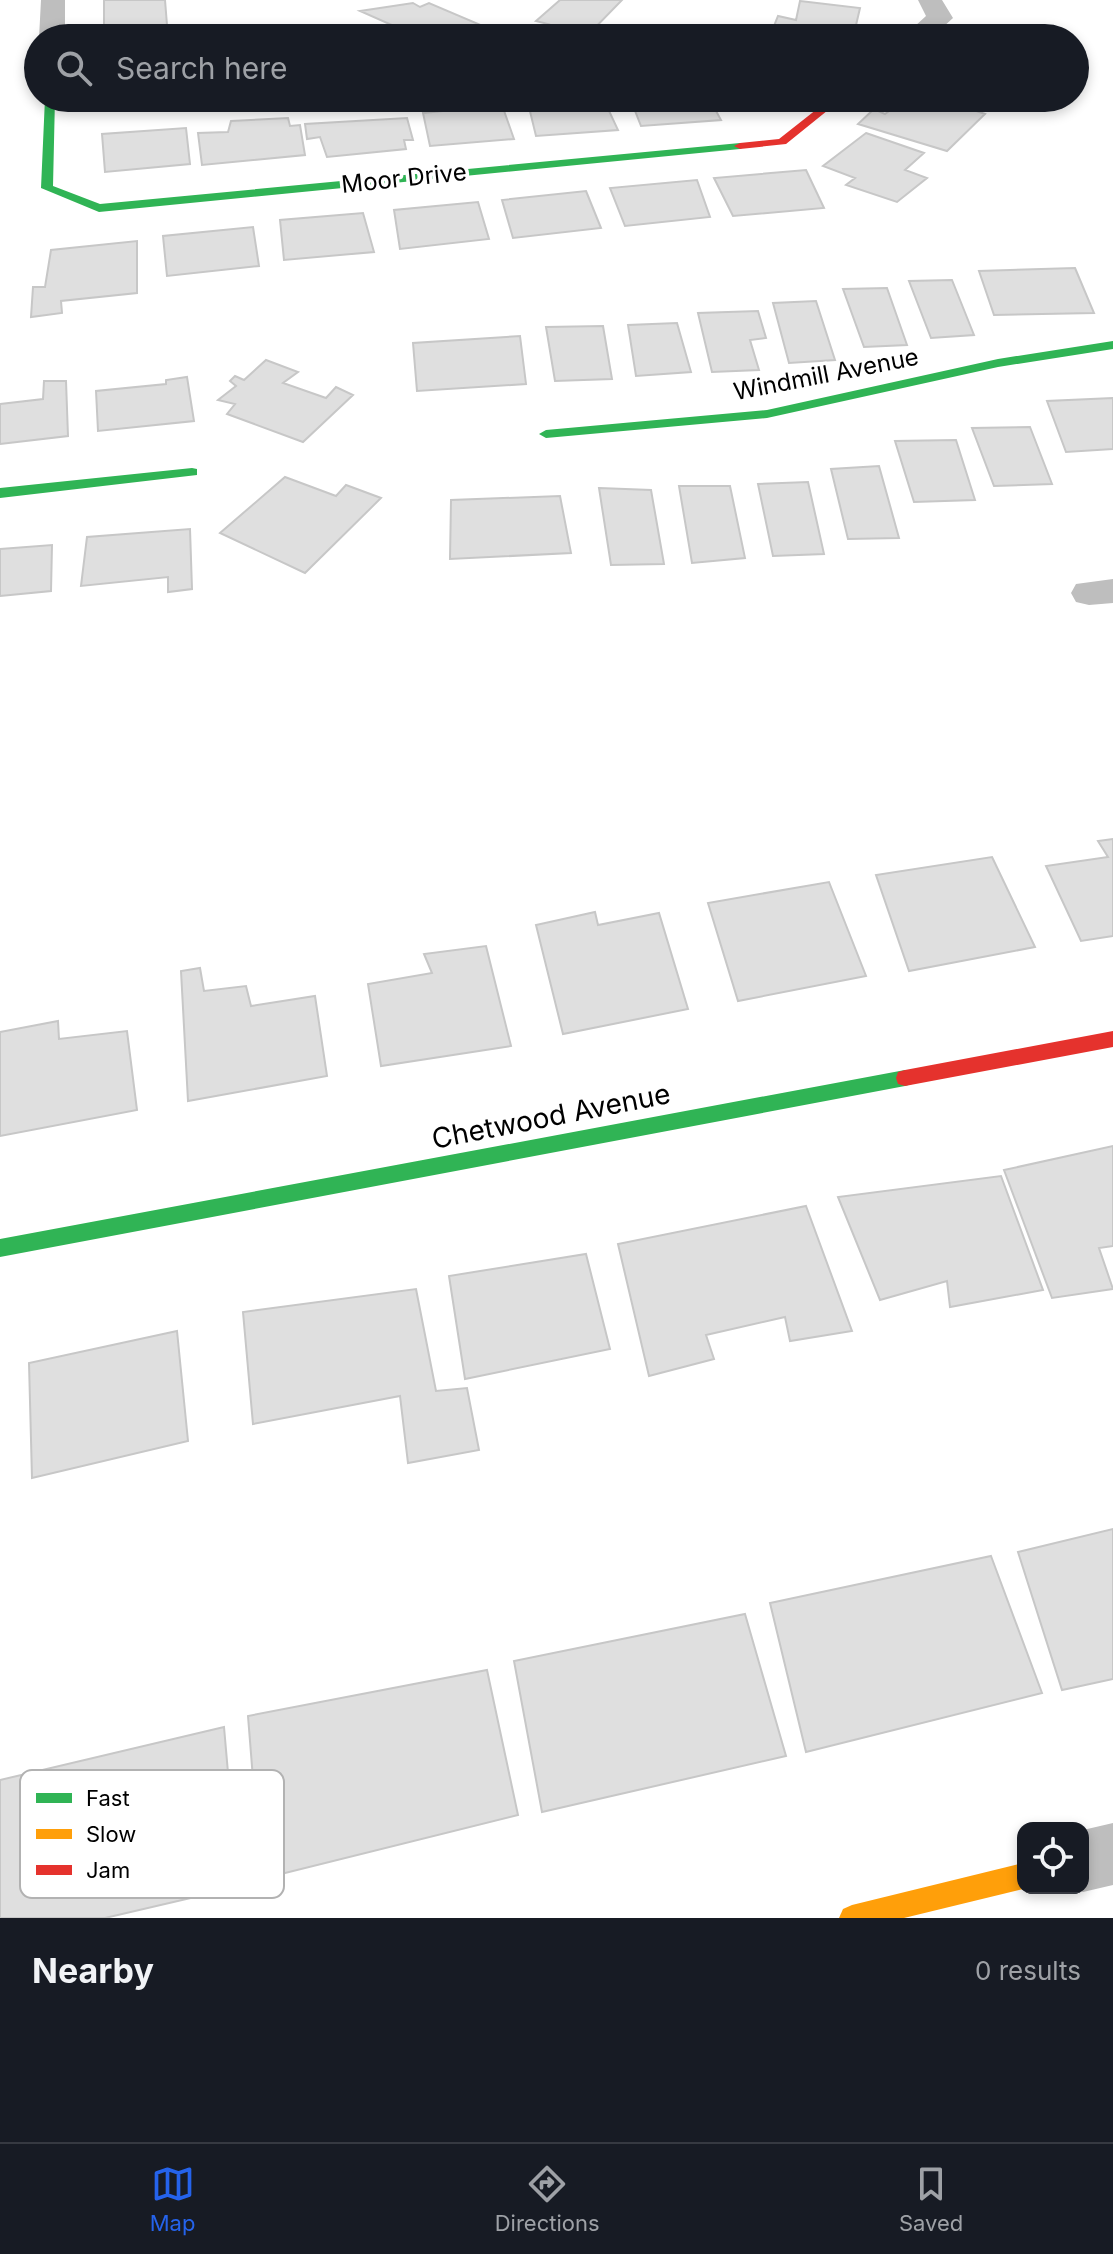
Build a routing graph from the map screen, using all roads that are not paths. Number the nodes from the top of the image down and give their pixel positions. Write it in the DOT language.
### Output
graph roads {
  1 [pos="53,0"];
  2 [pos="930,0"];
  3 [pos="52,24"];
  4 [pos="932,24"];
  5 [pos="50,112"];
  6 [pos="820,112"];
  7 [pos="1113,345"];
  8 [pos="546,434"];
  9 [pos="192,472"];
  10 [pos="0,493"];
  11 [pos="1113,1039"];
  12 [pos="0,1248"];
  13 [pos="1113,1854"];
  14 [pos="1089,1860"];
  15 [pos="1017,1877"];
  16 [pos="852,1918"];
  1 -- 3 [label="street"];
  2 -- 4 [label="street"];
  5 -- 6 [label="street, Moor Drive"];
  7 -- 8 [label="street, Windmill Avenue"];
  9 -- 10 [label="street"];
  11 -- 12 [label="street, Chetwood Avenue"];
  13 -- 14 [label="street"];
  15 -- 16 [label="street"];
}
